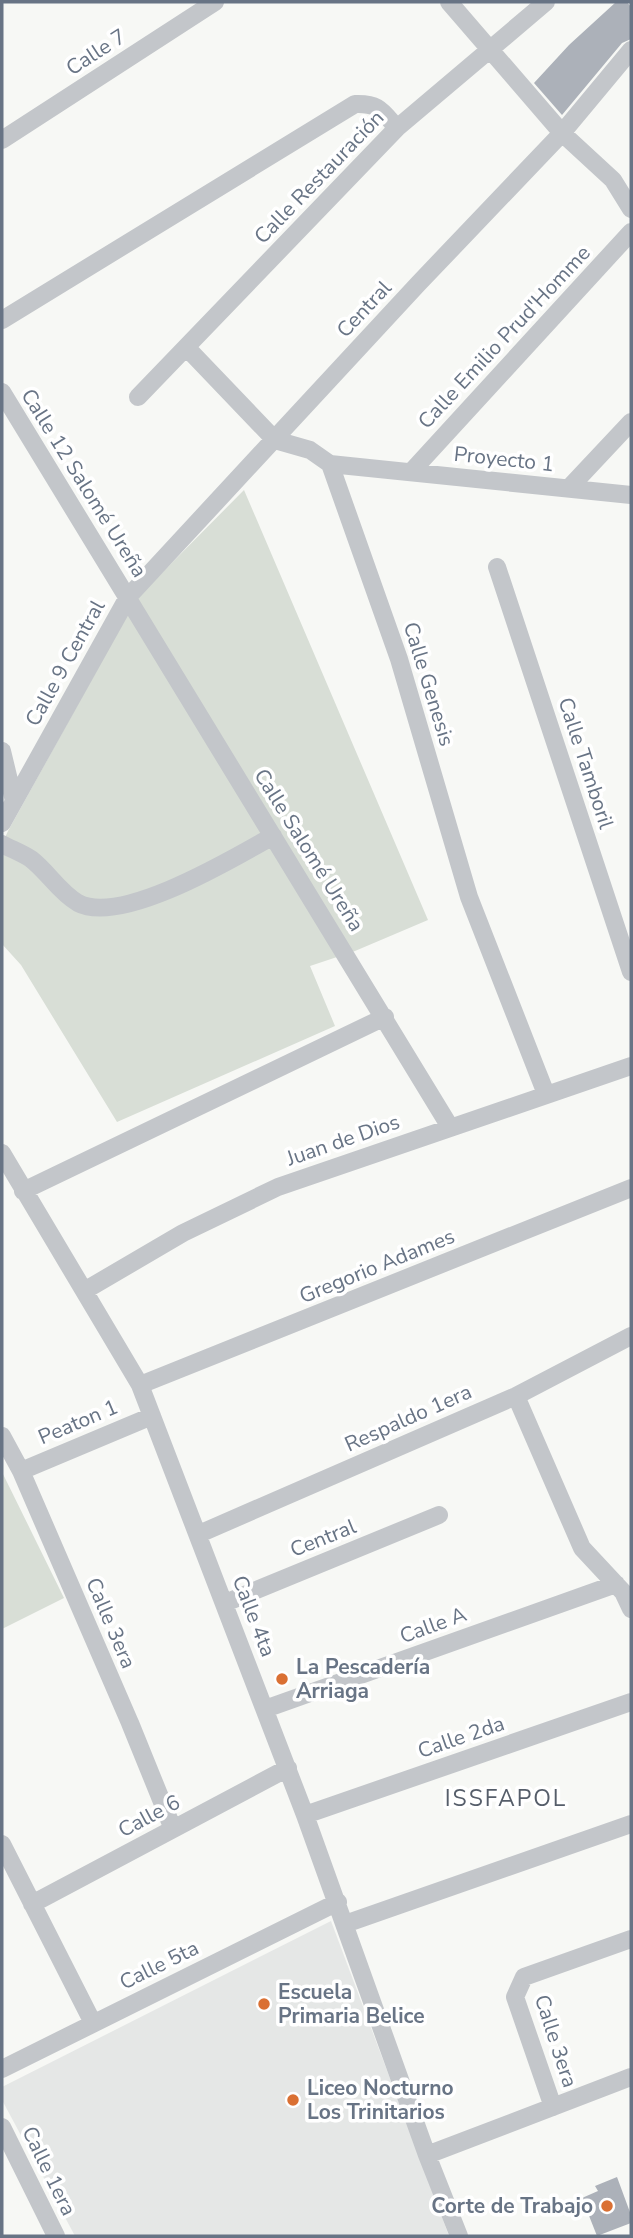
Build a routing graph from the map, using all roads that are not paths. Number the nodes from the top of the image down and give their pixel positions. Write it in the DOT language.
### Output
graph roads {
  1 [pos="215,2"];
  2 [pos="449,2"];
  3 [pos="546,2"];
  4 [pos="489,49"];
  5 [pos="631,50"];
  6 [pos="397,128"];
  7 [pos="562,133"];
  8 [pos="2,140"];
  9 [pos="631,209"];
  10 [pos="631,232"];
  11 [pos="2,320"];
  12 [pos="187,348"];
  13 [pos="2,392"];
  14 [pos="138,397"];
  15 [pos="631,422"];
  16 [pos="275,440"];
  17 [pos="330,464"];
  18 [pos="411,472"];
  19 [pos="569,488"];
  20 [pos="631,495"];
  21 [pos="497,568"];
  22 [pos="128,597"];
  23 [pos="2,751"];
  24 [pos="6,813"];
  25 [pos="273,836"];
  26 [pos="2,844"];
  27 [pos="631,972"];
  28 [pos="384,1017"];
  29 [pos="631,1066"];
  30 [pos="546,1094"];
  31 [pos="450,1127"];
  32 [pos="2,1153"];
  33 [pos="631,1188"];
  34 [pos="23,1191"];
  35 [pos="84,1291"];
  36 [pos="631,1336"];
  37 [pos="141,1385"];
  38 [pos="516,1396"];
  39 [pos="152,1416"];
  40 [pos="2,1436"];
  41 [pos="21,1471"];
  42 [pos="439,1515"];
  43 [pos="199,1534"];
  44 [pos="616,1584"];
  45 [pos="225,1603"];
  46 [pos="631,1609"];
  47 [pos="631,1702"];
  48 [pos="265,1709"];
  49 [pos="288,1768"];
  50 [pos="305,1815"];
  51 [pos="631,1824"];
  52 [pos="173,1829"];
  53 [pos="2,1844"];
  54 [pos="338,1902"];
  55 [pos="32,1904"];
  56 [pos="345,1924"];
  57 [pos="631,1940"];
  58 [pos="93,2023"];
  59 [pos="2,2069"];
  60 [pos="631,2077"];
  61 [pos="553,2107"];
  62 [pos="2,2127"];
  63 [pos="428,2155"];
  64 [pos="56,2236"];
  65 [pos="459,2236"];
  1 -- 8 [label="street, Calle 7"];
  2 -- 4 [label="street"];
  3 -- 4 [label="street, Calle Restauración"];
  4 -- 6 [label="street, Calle Restauración"];
  4 -- 7 [label="street"];
  5 -- 7 [label="street, Central"];
  6 -- 11 [label="street"];
  6 -- 12 [label="street, Calle Restauración"];
  7 -- 9 [label="street"];
  7 -- 16 [label="street, Central"];
  10 -- 18 [label="street, Calle Emilio Prud'Homme"];
  12 -- 14 [label="street, Calle Restauración"];
  12 -- 16 [label="street"];
  13 -- 22 [label="street, Calle 12 Salomé Ureña"];
  15 -- 19 [label="street"];
  16 -- 17 [label="street"];
  16 -- 22 [label="street, Central"];
  17 -- 18 [label="street, Proyecto 1"];
  17 -- 30 [label="street, Calle Genesis"];
  18 -- 19 [label="street, Proyecto 1"];
  19 -- 20 [label="street, Proyecto 1"];
  21 -- 27 [label="street, Calle Tamboril"];
  22 -- 24 [label="street, Calle 9 Central"];
  22 -- 25 [label="street, Calle Salomé Ureña"];
  23 -- 24 [label="street"];
  25 -- 26 [label="street"];
  25 -- 28 [label="street, Calle Salomé Ureña"];
  28 -- 31 [label="street, Calle Salomé Ureña"];
  28 -- 34 [label="street"];
  29 -- 30 [label="street, Juan de Dios"];
  30 -- 31 [label="street, Juan de Dios"];
  31 -- 35 [label="street, Juan de Dios"];
  32 -- 34 [label="street, Calle 4ta"];
  33 -- 37 [label="street, Gregorio Adames"];
  34 -- 35 [label="street, Calle 4ta"];
  35 -- 37 [label="street, Calle 4ta"];
  36 -- 38 [label="street, Respaldo 1era"];
  37 -- 39 [label="street, Calle 4ta"];
  38 -- 43 [label="street, Respaldo 1era"];
  38 -- 44 [label="street"];
  39 -- 41 [label="street, Peaton 1"];
  39 -- 43 [label="street, Calle 4ta"];
  40 -- 41 [label="street, Calle 3era"];
  41 -- 52 [label="street, Calle 3era"];
  42 -- 45 [label="street, Central"];
  43 -- 45 [label="street, Calle 4ta"];
  44 -- 46 [label="street"];
  44 -- 48 [label="street, Calle A"];
  45 -- 48 [label="street, Calle 4ta"];
  47 -- 50 [label="street, Calle 2da"];
  48 -- 49 [label="street, Calle 4ta"];
  49 -- 50 [label="street, Calle 4ta"];
  49 -- 52 [label="street, Calle 6"];
  50 -- 54 [label="street, Calle 4ta"];
  51 -- 56 [label="street"];
  52 -- 55 [label="street, Calle 6"];
  53 -- 55 [label="street"];
  54 -- 56 [label="street, Calle 4ta"];
  54 -- 58 [label="street, Calle 5ta"];
  55 -- 58 [label="street"];
  56 -- 63 [label="street, Calle 4ta"];
  57 -- 61 [label="street, Calle 3era"];
  58 -- 59 [label="street, Calle 5ta"];
  60 -- 61 [label="street"];
  61 -- 63 [label="street"];
  62 -- 64 [label="street, Calle 1era"];
  63 -- 65 [label="street, Calle 4ta"];
}
